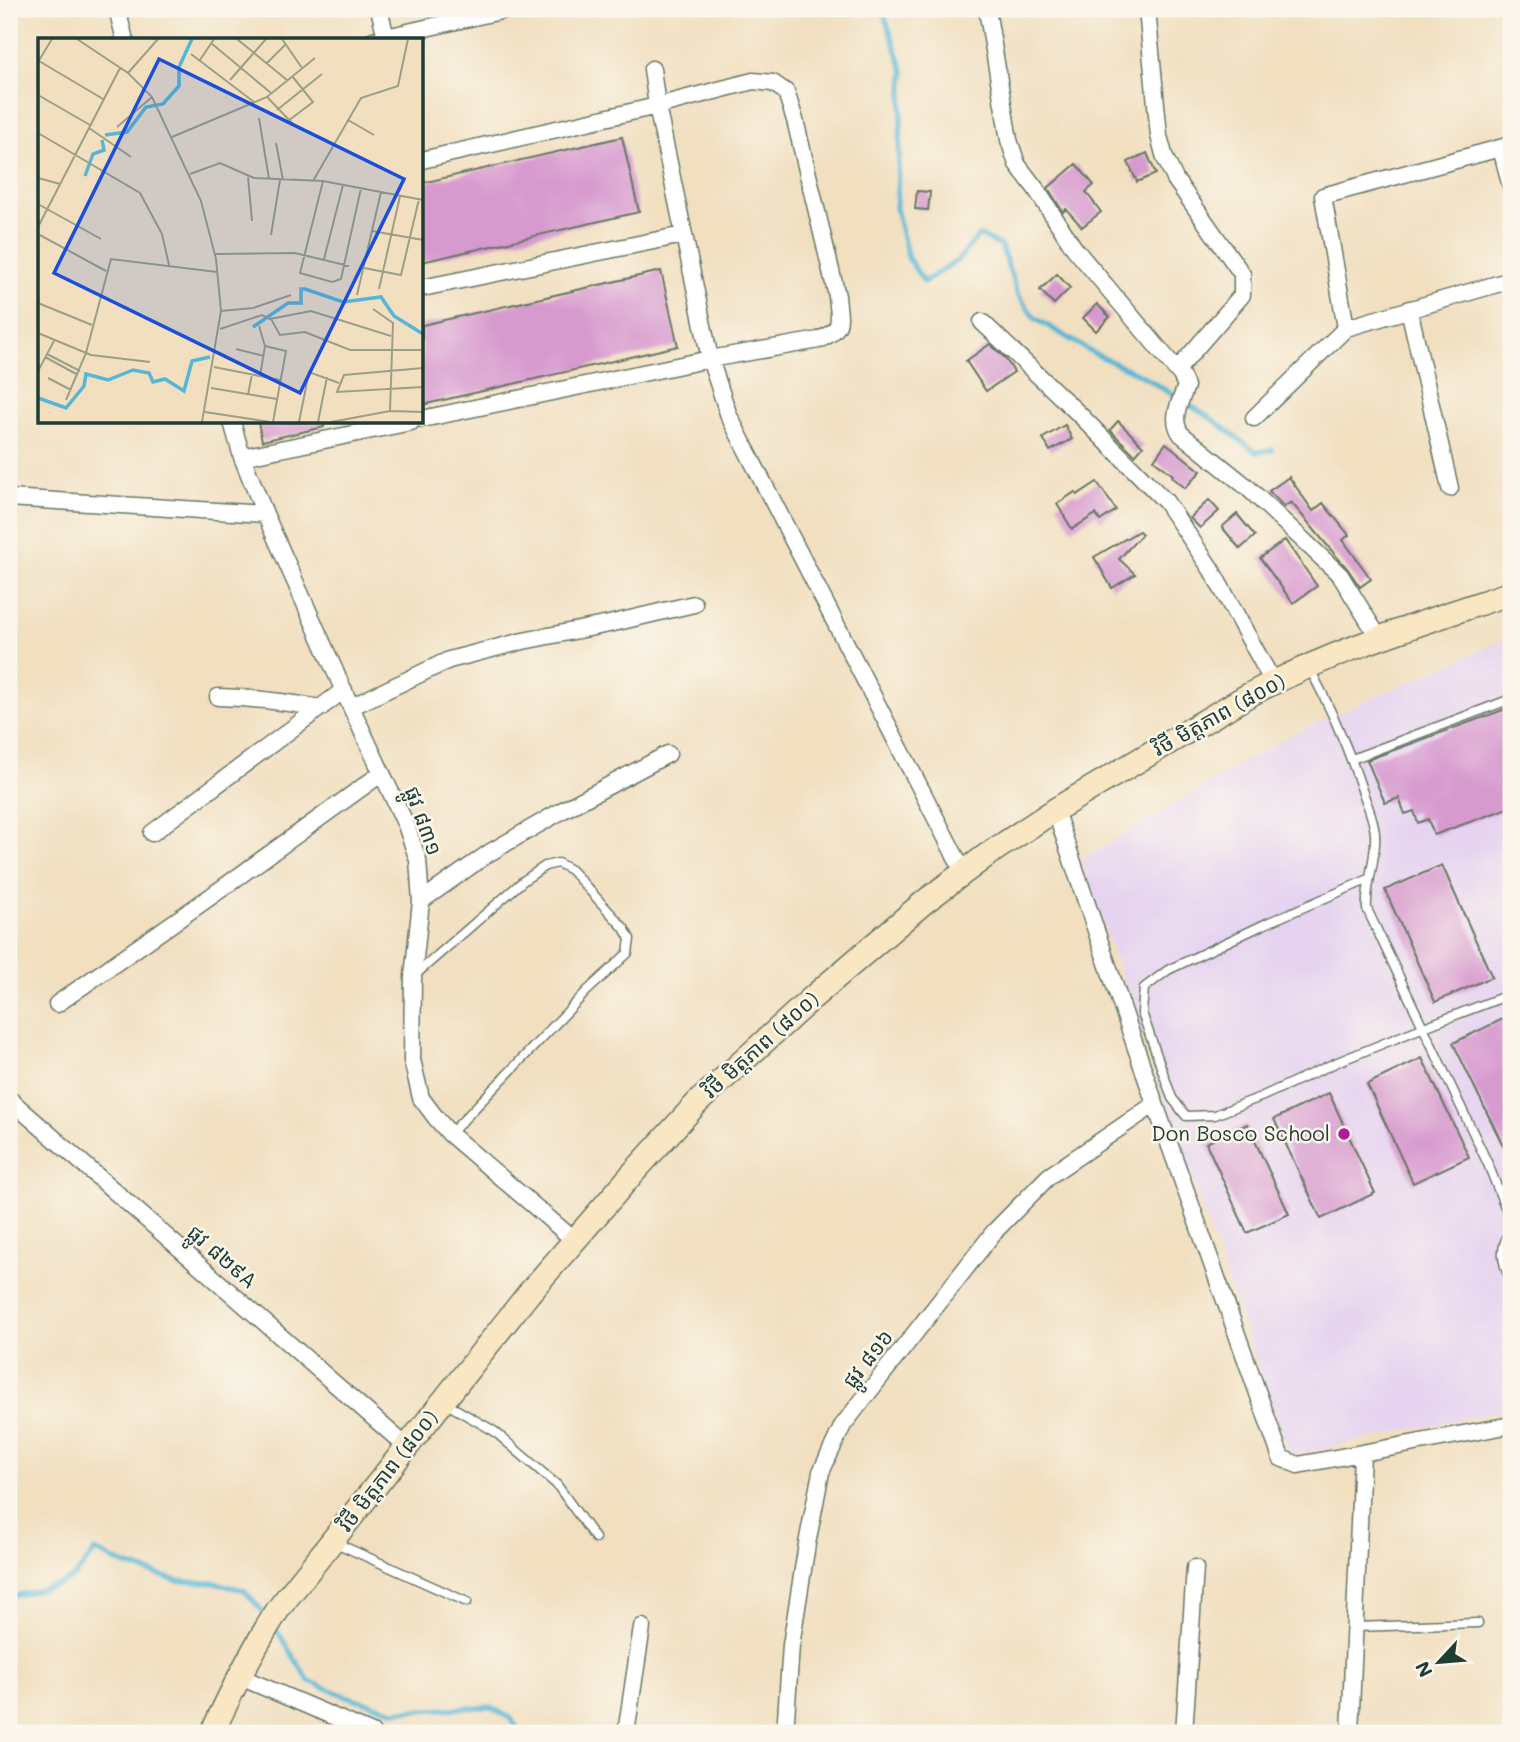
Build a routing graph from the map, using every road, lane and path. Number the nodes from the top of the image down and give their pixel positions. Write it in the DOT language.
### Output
graph roads {
  1 [pos="117,9"];
  2 [pos="379,9"];
  3 [pos="509,9"];
  4 [pos="987,9"];
  5 [pos="1147,9"];
  6 [pos="124,38"];
  7 [pos="379,38"];
  8 [pos="383,38"];
  9 [pos="652,69"];
  10 [pos="657,106"];
  11 [pos="1506,146"];
  12 [pos="424,160"];
  13 [pos="1511,187"];
  14 [pos="683,235"];
  15 [pos="1511,280"];
  16 [pos="424,288"];
  17 [pos="1409,309"];
  18 [pos="982,322"];
  19 [pos="1346,328"];
  20 [pos="710,359"];
  21 [pos="1177,370"];
  22 [pos="1254,418"];
  23 [pos="424,419"];
  24 [pos="233,424"];
  25 [pos="401,424"];
  26 [pos="242,457"];
  27 [pos="1450,488"];
  28 [pos="9,498"];
  29 [pos="265,514"];
  30 [pos="1511,593"];
  31 [pos="694,604"];
  32 [pos="1379,638"];
  33 [pos="1309,666"];
  34 [pos="1273,682"];
  35 [pos="344,690"];
  36 [pos="218,697"];
  37 [pos="1511,699"];
  38 [pos="351,707"];
  39 [pos="321,708"];
  40 [pos="667,754"];
  41 [pos="1352,759"];
  42 [pos="382,773"];
  43 [pos="1055,810"];
  44 [pos="152,833"];
  45 [pos="964,873"];
  46 [pos="1369,879"];
  47 [pos="421,901"];
  48 [pos="413,977"];
  49 [pos="1511,994"];
  50 [pos="57,1004"];
  51 [pos="1424,1027"];
  52 [pos="9,1099"];
  53 [pos="1155,1104"];
  54 [pos="450,1134"];
  55 [pos="1511,1224"];
  56 [pos="574,1240"];
  57 [pos="1511,1282"];
  58 [pos="443,1401"];
  59 [pos="1511,1425"];
  60 [pos="407,1447"];
  61 [pos="1362,1454"];
  62 [pos="595,1538"];
  63 [pos="333,1541"];
  64 [pos="1195,1568"];
  65 [pos="467,1602"];
  66 [pos="1478,1623"];
  67 [pos="642,1627"];
  68 [pos="1354,1627"];
  69 [pos="238,1676"];
  70 [pos="212,1733"];
  71 [pos="372,1733"];
  72 [pos="626,1733"];
  73 [pos="785,1733"];
  74 [pos="1184,1733"];
  75 [pos="1350,1733"];
  1 -- 6 [label="street"];
  2 -- 7 [label="street"];
  3 -- 8 [label="street"];
  4 -- 21 [label="street"];
  5 -- 21 [label="street"];
  9 -- 10 [label="street"];
  10 -- 12 [label="street"];
  10 -- 14 [label="street"];
  10 -- 20 [label="street"];
  11 -- 13 [label="street"];
  11 -- 19 [label="street"];
  14 -- 16 [label="street"];
  14 -- 20 [label="street"];
  15 -- 17 [label="street"];
  17 -- 19 [label="street"];
  17 -- 27 [label="street"];
  18 -- 34 [label="street"];
  19 -- 22 [label="street"];
  20 -- 23 [label="street"];
  20 -- 45 [label="street"];
  21 -- 32 [label="street"];
  24 -- 26 [label="street, ផ្លូវ ៨៣១"];
  25 -- 26 [label="street"];
  26 -- 29 [label="street, ផ្លូវ ៨៣១"];
  28 -- 29 [label="street"];
  29 -- 35 [label="street, ផ្លូវ ៨៣១"];
  30 -- 32 [label="main road, វិថី មិត្តភាព (៨០០)"];
  31 -- 38 [label="street"];
  32 -- 33 [label="main road, វិថី មិត្តភាព (៨០០)"];
  33 -- 34 [label="main road, វិថី មិត្តភាព (៨០០)"];
  33 -- 41 [label="lane"];
  34 -- 43 [label="main road, វិថី មិត្តភាព (៨០០)"];
  35 -- 38 [label="street, ផ្លូវ ៨៣១"];
  35 -- 39 [label="street"];
  36 -- 39 [label="street"];
  37 -- 41 [label="lane"];
  38 -- 42 [label="street, ផ្លូវ ៨៣១"];
  39 -- 44 [label="street"];
  40 -- 47 [label="street"];
  41 -- 46 [label="lane"];
  42 -- 47 [label="street, ផ្លូវ ៨៣១"];
  42 -- 50 [label="street"];
  43 -- 45 [label="main road, វិថី មិត្តភាព (៨០០)"];
  43 -- 53 [label="street"];
  45 -- 56 [label="main road, វិថី មិត្តភាព (៨០០)"];
  46 -- 51 [label="lane"];
  46 -- 51 [label="lane"];
  47 -- 48 [label="street, ផ្លូវ ៨៣១"];
  48 -- 54 [label="street, ផ្លូវ ៨៣១"];
  48 -- 54 [label="lane"];
  49 -- 51 [label="lane"];
  51 -- 55 [label="lane"];
  52 -- 60 [label="street, ផ្លូវ ៨២៩A"];
  53 -- 61 [label="street"];
  53 -- 73 [label="street, ផ្លូវ ៨១៦"];
  54 -- 56 [label="street, ផ្លូវ ៨៣១"];
  55 -- 57 [label="lane"];
  56 -- 58 [label="main road, វិថី មិត្តភាព (៨០០)"];
  58 -- 60 [label="main road, វិថី មិត្តភាព (៨០០)"];
  58 -- 62 [label="lane"];
  59 -- 61 [label="street"];
  60 -- 63 [label="main road, វិថី មិត្តភាព (៨០០)"];
  61 -- 68 [label="street"];
  63 -- 65 [label="lane"];
  63 -- 69 [label="main road, វិថី មិត្តភាព (៨០០)"];
  64 -- 74 [label="street"];
  66 -- 68 [label="lane"];
  67 -- 72 [label="street"];
  68 -- 75 [label="street"];
  69 -- 70 [label="main road, វិថី មិត្តភាព (៨០០)"];
  69 -- 71 [label="street"];
}
